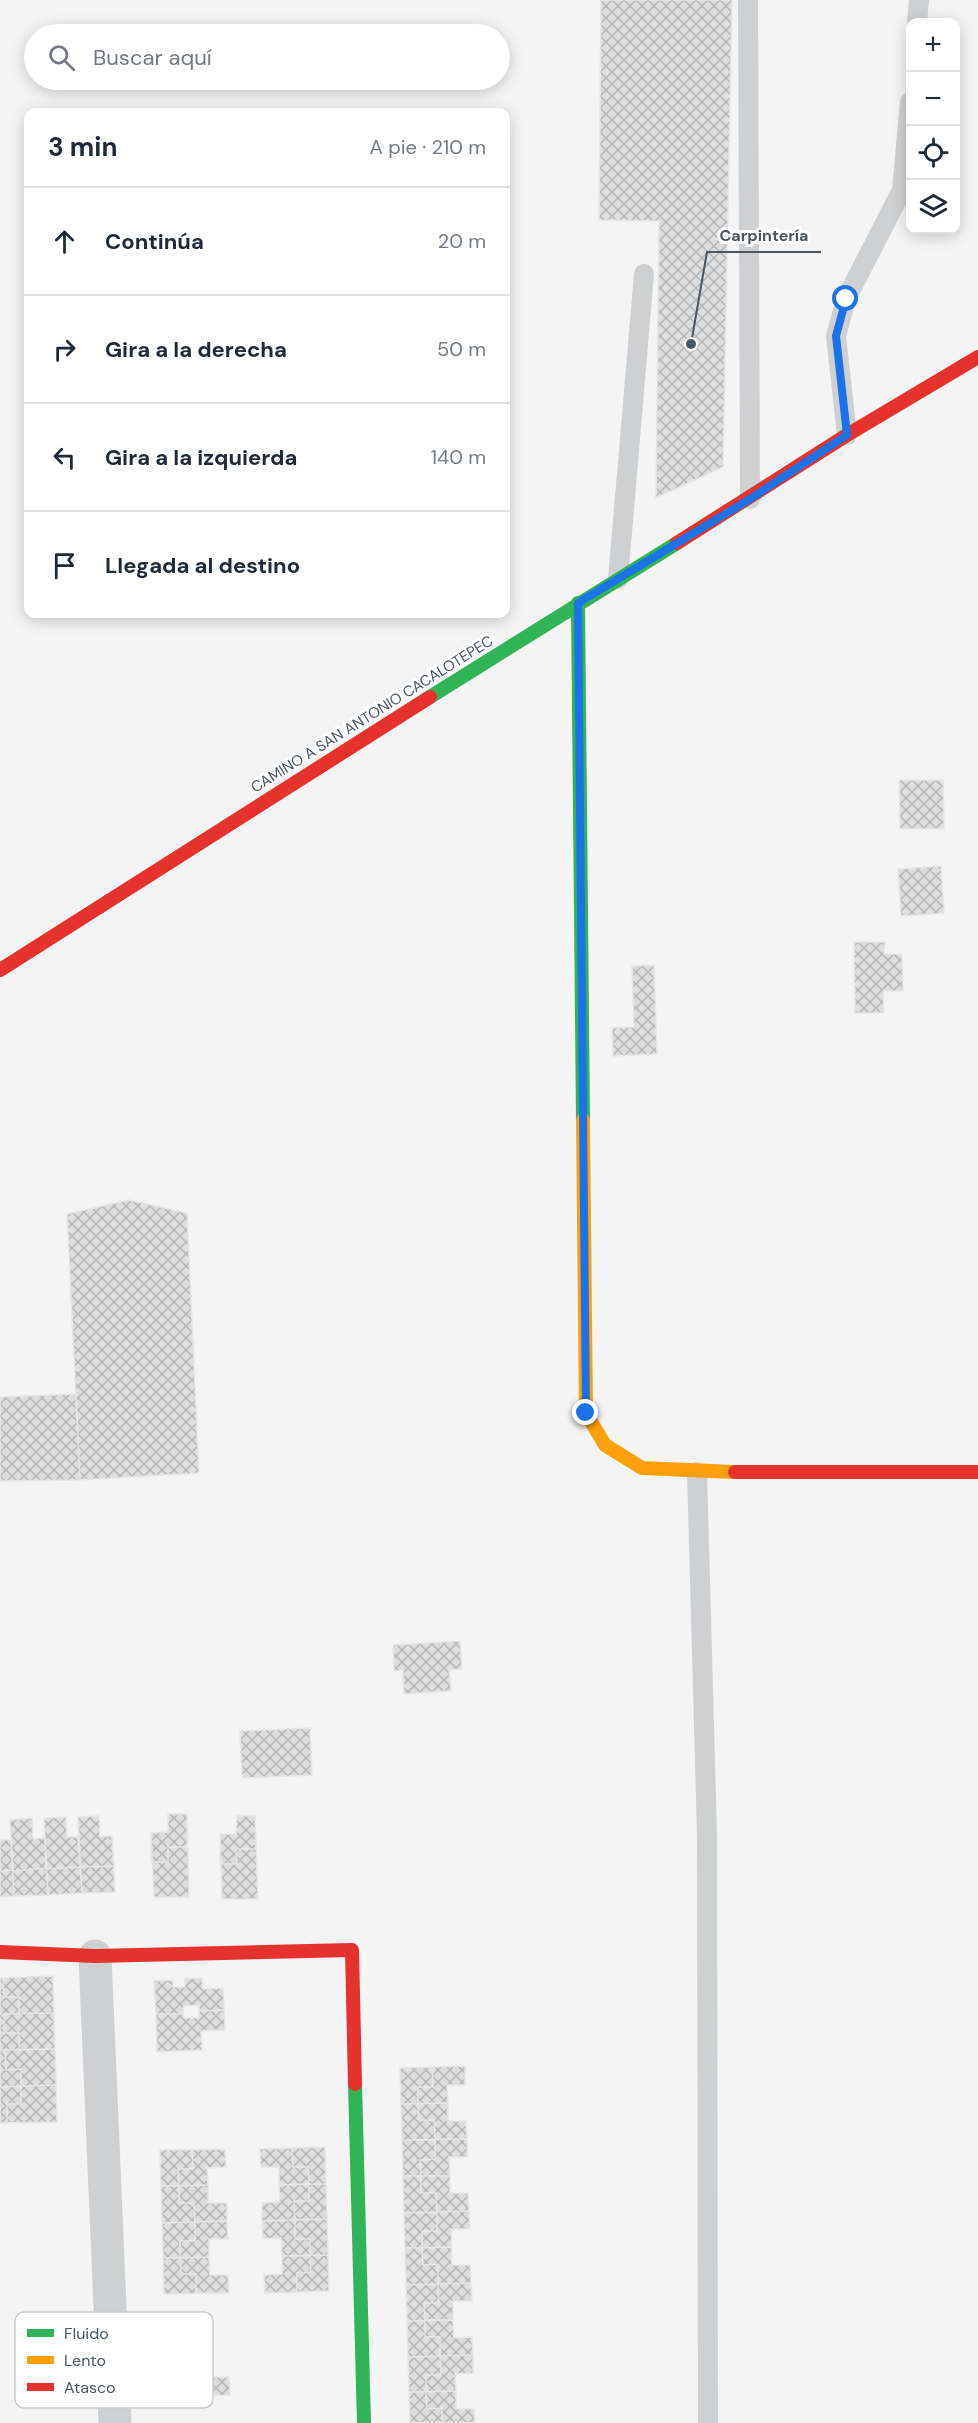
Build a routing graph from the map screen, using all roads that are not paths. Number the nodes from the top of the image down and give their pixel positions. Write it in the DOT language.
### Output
graph roads {
  1 [pos="748,0"];
  2 [pos="919,0"];
  3 [pos="917,18"];
  4 [pos="908,126"];
  5 [pos="644,274"];
  6 [pos="978,357"];
  7 [pos="847,435"];
  8 [pos="750,499"];
  9 [pos="618,579"];
  10 [pos="578,603"];
  11 [pos="0,970"];
  12 [pos="698,1472"];
  13 [pos="978,1472"];
  14 [pos="0,1952"];
  15 [pos="95,1956"];
  16 [pos="110,2312"];
  17 [pos="114,2408"];
  18 [pos="115,2423"];
  19 [pos="364,2423"];
  20 [pos="708,2423"];
  1 -- 8 [label="lane"];
  2 -- 3 [label="lane"];
  4 -- 7 [label="lane"];
  5 -- 9 [label="lane"];
  6 -- 7 [label="street, CAMINO A SAN ANTONIO CACALOTEPEC"];
  7 -- 8 [label="street, CAMINO A SAN ANTONIO CACALOTEPEC"];
  8 -- 9 [label="street, CAMINO A SAN ANTONIO CACALOTEPEC"];
  9 -- 10 [label="street, CAMINO A SAN ANTONIO CACALOTEPEC"];
  10 -- 11 [label="street, CAMINO A SAN ANTONIO CACALOTEPEC"];
  10 -- 12 [label="street"];
  12 -- 13 [label="street"];
  12 -- 20 [label="lane"];
  14 -- 15 [label="street"];
  15 -- 16 [label="street"];
  15 -- 19 [label="street"];
  17 -- 18 [label="street"];
}
